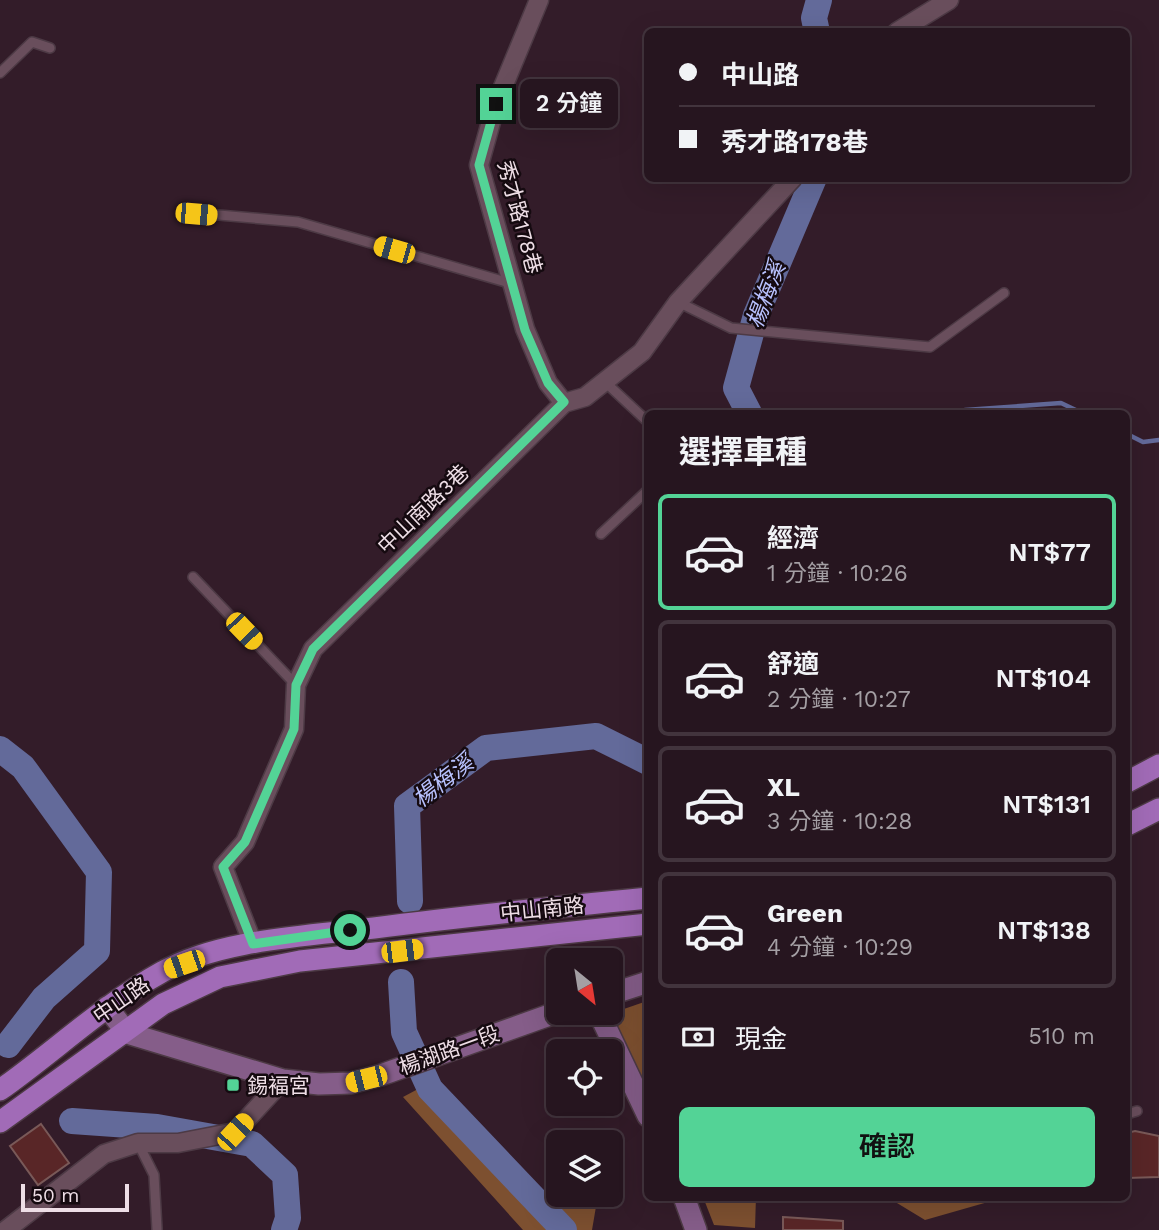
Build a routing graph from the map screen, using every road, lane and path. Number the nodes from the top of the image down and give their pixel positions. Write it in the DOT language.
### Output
graph roads {
  1 [pos="539,0"];
  2 [pos="950,0"];
  3 [pos="904,28"];
  4 [pos="50,48"];
  5 [pos="0,73"];
  6 [pos="789,182"];
  7 [pos="196,214"];
  8 [pos="514,285"];
  9 [pos="1004,293"];
  10 [pos="678,302"];
  11 [pos="603,380"];
  12 [pos="564,402"];
  13 [pos="644,418"];
  14 [pos="644,493"];
  15 [pos="601,534"];
  16 [pos="193,577"];
  17 [pos="296,685"];
  18 [pos="1159,765"];
  19 [pos="1130,780"];
  20 [pos="1159,809"];
  21 [pos="1130,824"];
  22 [pos="644,898"];
  23 [pos="644,924"];
  24 [pos="372,928"];
  25 [pos="253,944"];
  26 [pos="381,954"];
  27 [pos="644,983"];
  28 [pos="623,990"];
  29 [pos="107,1007"];
  30 [pos="546,1016"];
  31 [pos="605,1026"];
  32 [pos="127,1033"];
  33 [pos="283,1080"];
  34 [pos="5,1087"];
  35 [pos="644,1108"];
  36 [pos="0,1122"];
  37 [pos="138,1143"];
  38 [pos="685,1201"];
  39 [pos="157,1228"];
  40 [pos="6,1230"];
  41 [pos="695,1230"];
  1 -- 8 [label="street, 秀才路178巷"];
  2 -- 3 [label="street"];
  4 -- 5 [label="lane"];
  6 -- 10 [label="street, 中山南路3巷"];
  7 -- 8 [label="lane"];
  8 -- 12 [label="street, 秀才路178巷"];
  9 -- 10 [label="lane"];
  10 -- 11 [label="street, 中山南路3巷"];
  11 -- 12 [label="street, 中山南路3巷"];
  11 -- 13 [label="lane"];
  12 -- 17 [label="street, 中山南路3巷"];
  14 -- 15 [label="lane"];
  16 -- 17 [label="lane"];
  17 -- 25 [label="street, 中山南路3巷"];
  18 -- 19 [label="main road"];
  20 -- 21 [label="main road"];
  22 -- 24 [label="main road, 中山南路"];
  23 -- 26 [label="main road, 中山南路"];
  24 -- 25 [label="main road, 中山路"];
  25 -- 29 [label="main road, 中山路"];
  26 -- 32 [label="main road, 中山路"];
  27 -- 28 [label="street"];
  29 -- 32 [label="street"];
  29 -- 34 [label="main road, 中山路"];
  30 -- 33 [label="street, 楊湖路一段"];
  31 -- 35 [label="street"];
  32 -- 33 [label="street, 楊湖路一段"];
  32 -- 36 [label="main road, 中山路"];
  33 -- 37 [label="street"];
  37 -- 39 [label="lane"];
  37 -- 40 [label="street"];
  38 -- 41 [label="street"];
}
